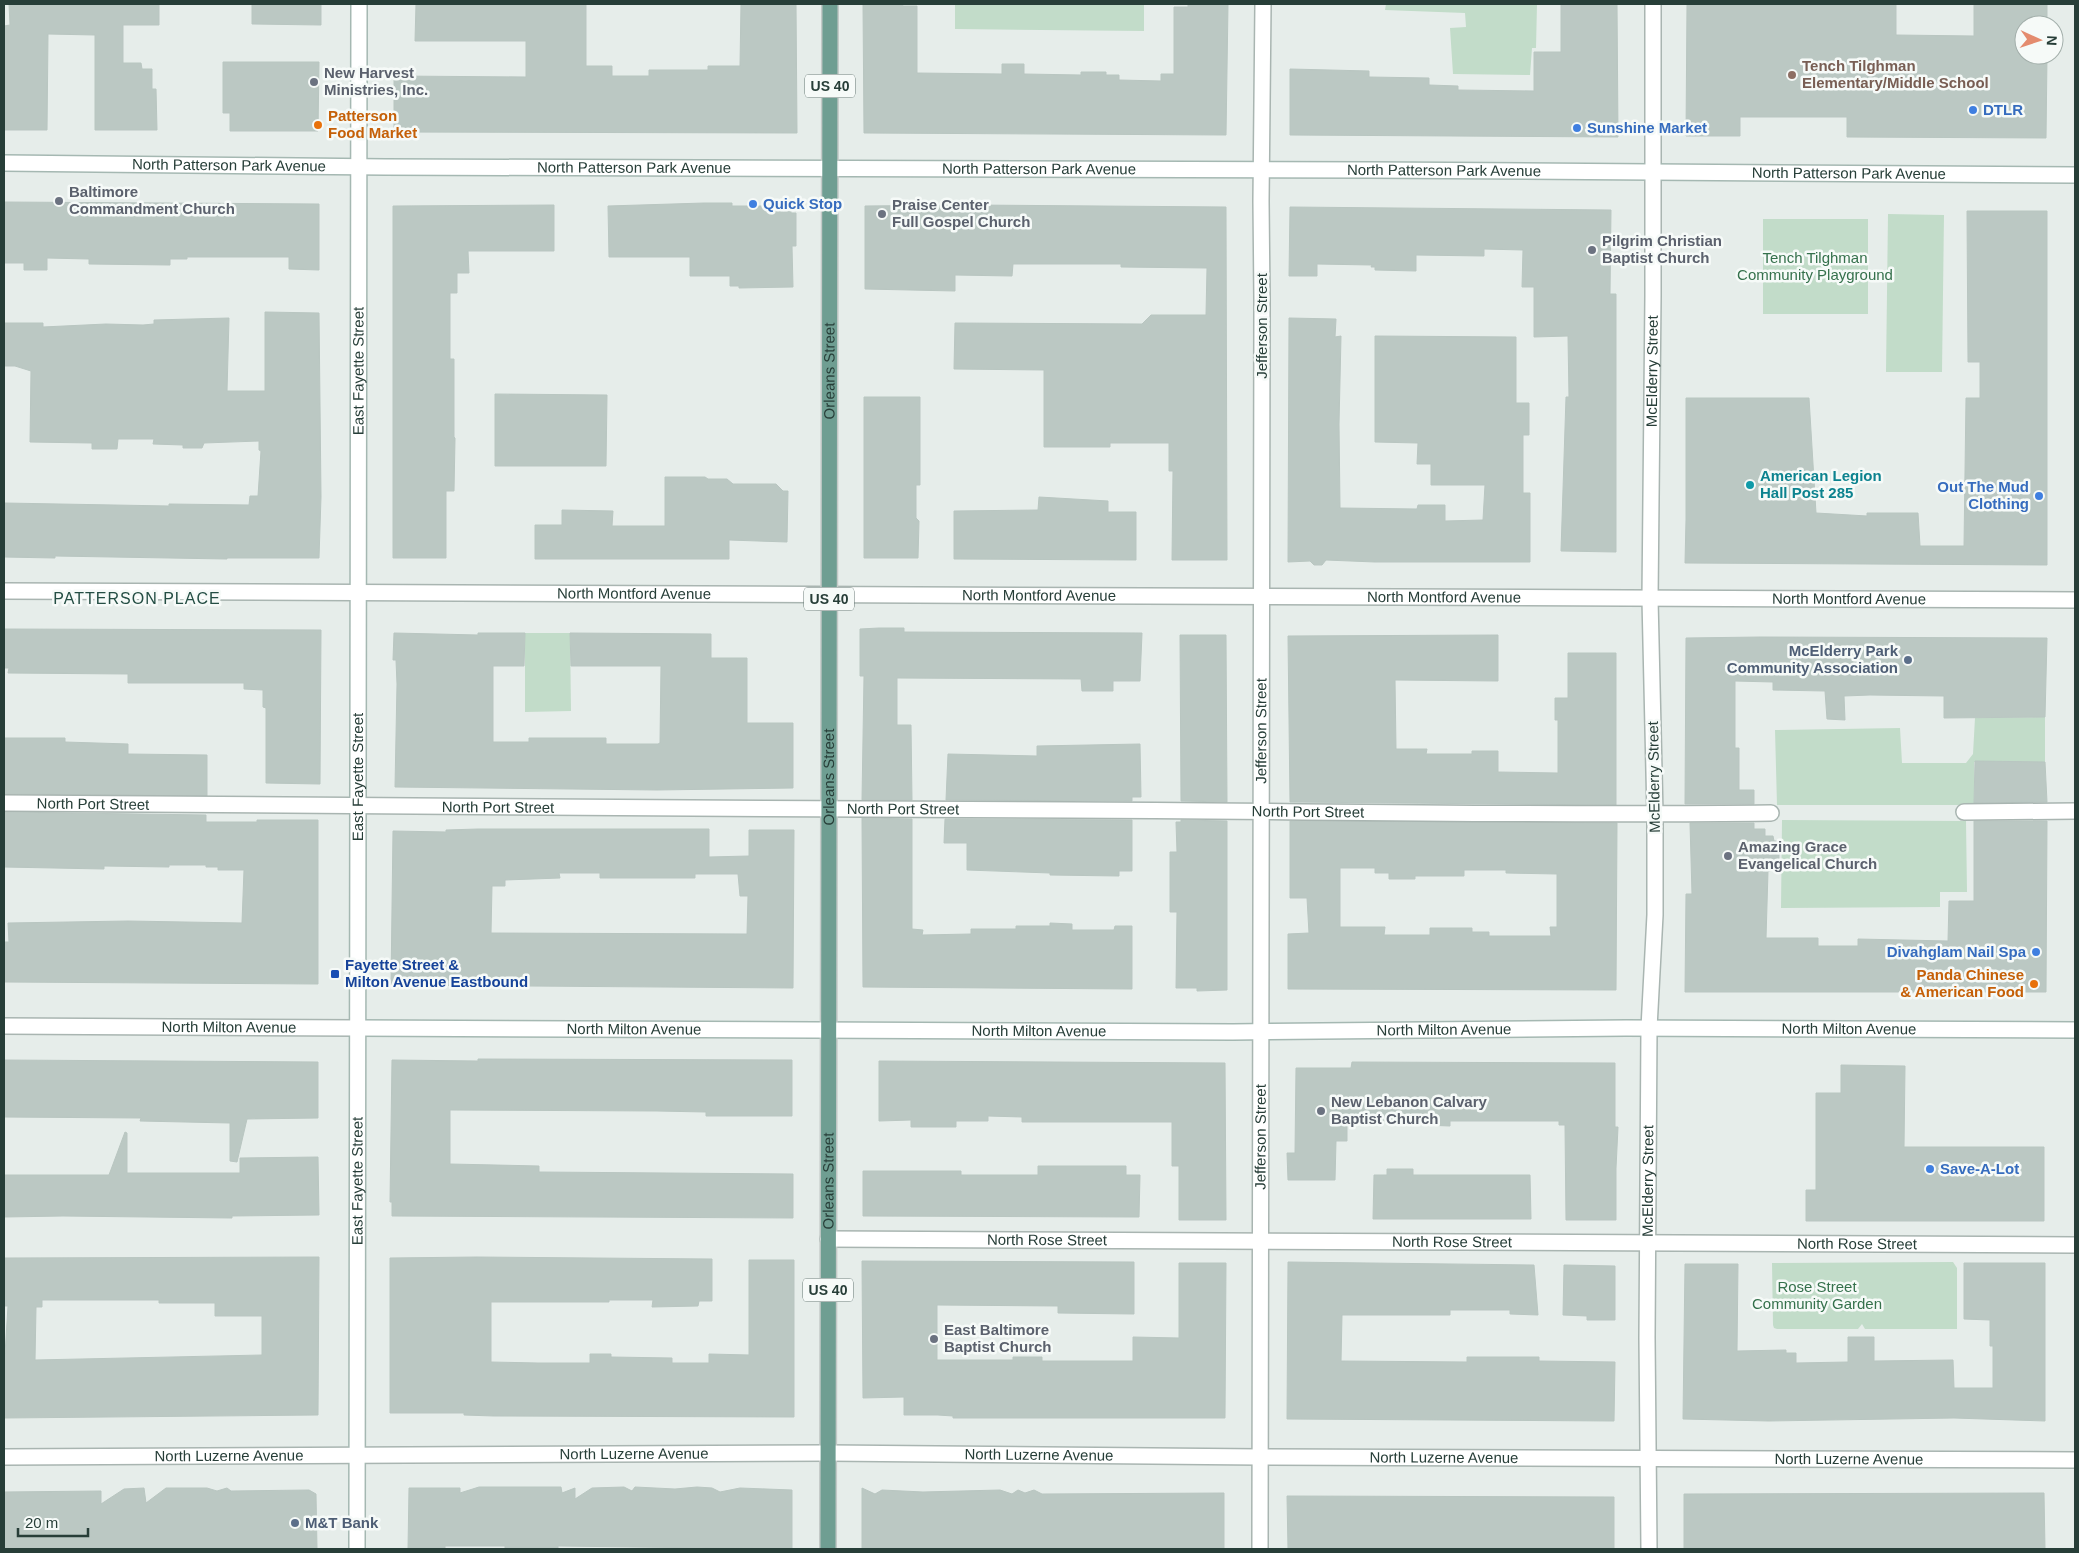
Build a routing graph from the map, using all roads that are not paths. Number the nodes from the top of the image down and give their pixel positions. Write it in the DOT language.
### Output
graph roads {
  1 [pos="359,4"];
  2 [pos="830,4"];
  3 [pos="1263,4"];
  4 [pos="1653,4"];
  5 [pos="4,163"];
  6 [pos="359,167"];
  7 [pos="830,168"];
  8 [pos="1262,170"];
  9 [pos="1652,173"];
  10 [pos="2075,175"];
  11 [pos="4,591"];
  12 [pos="359,592"];
  13 [pos="829,594"];
  14 [pos="1262,596"];
  15 [pos="1650,599"];
  16 [pos="2075,600"];
  17 [pos="4,803"];
  18 [pos="358,808"];
  19 [pos="829,808"];
  20 [pos="1261,811"];
  21 [pos="2075,811"];
  22 [pos="1964,812"];
  23 [pos="1771,813"];
  24 [pos="1655,815"];
  25 [pos="4,1026"];
  26 [pos="358,1028"];
  27 [pos="1649,1028"];
  28 [pos="828,1030"];
  29 [pos="2075,1030"];
  30 [pos="1261,1032"];
  31 [pos="828,1239"];
  32 [pos="1260,1241"];
  33 [pos="1647,1243"];
  34 [pos="2075,1245"];
  35 [pos="828,1453"];
  36 [pos="358,1456"];
  37 [pos="4,1457"];
  38 [pos="1260,1457"];
  39 [pos="1647,1458"];
  40 [pos="2075,1460"];
  41 [pos="357,1549"];
  42 [pos="828,1549"];
  43 [pos="1260,1549"];
  44 [pos="1649,1549"];
  1 -- 6 [label="street, East Fayette Street"];
  2 -- 7 [label="main road, Orleans Street / US 40"];
  3 -- 8 [label="street, Jefferson Street"];
  4 -- 9 [label="street, McElderry Street"];
  5 -- 6 [label="street, North Patterson Park Avenue"];
  6 -- 7 [label="street, North Patterson Park Avenue"];
  6 -- 12 [label="street, East Fayette Street"];
  7 -- 8 [label="street, North Patterson Park Avenue"];
  7 -- 13 [label="main road, Orleans Street / US 40"];
  8 -- 9 [label="street, North Patterson Park Avenue"];
  8 -- 14 [label="street, Jefferson Street"];
  9 -- 10 [label="street, North Patterson Park Avenue"];
  9 -- 15 [label="street, McElderry Street"];
  11 -- 12 [label="street, North Montford Avenue"];
  12 -- 13 [label="street, North Montford Avenue"];
  12 -- 18 [label="street, East Fayette Street"];
  13 -- 14 [label="street, North Montford Avenue"];
  13 -- 19 [label="main road, Orleans Street / US 40"];
  14 -- 15 [label="street, North Montford Avenue"];
  14 -- 20 [label="street, Jefferson Street"];
  15 -- 16 [label="street, North Montford Avenue"];
  15 -- 24 [label="street, McElderry Street"];
  17 -- 18 [label="street, North Port Street"];
  18 -- 19 [label="street, North Port Street"];
  18 -- 26 [label="street, East Fayette Street"];
  19 -- 20 [label="street, North Port Street"];
  19 -- 28 [label="main road, Orleans Street / US 40"];
  20 -- 24 [label="street, North Port Street"];
  20 -- 30 [label="street, Jefferson Street"];
  21 -- 22 [label="street"];
  23 -- 24 [label="street, North Port Street"];
  24 -- 27 [label="street, McElderry Street"];
  25 -- 26 [label="street, North Milton Avenue"];
  26 -- 28 [label="street, North Milton Avenue"];
  26 -- 36 [label="street, East Fayette Street"];
  27 -- 29 [label="street, North Milton Avenue"];
  27 -- 30 [label="street, North Milton Avenue"];
  27 -- 33 [label="street, McElderry Street"];
  28 -- 30 [label="street, North Milton Avenue"];
  28 -- 31 [label="main road, Orleans Street / US 40"];
  30 -- 32 [label="street, Jefferson Street"];
  31 -- 32 [label="street, North Rose Street"];
  31 -- 35 [label="main road, Orleans Street / US 40"];
  32 -- 33 [label="street, North Rose Street"];
  32 -- 38 [label="street, Jefferson Street"];
  33 -- 34 [label="street, North Rose Street"];
  33 -- 39 [label="street, McElderry Street"];
  35 -- 36 [label="street, North Luzerne Avenue"];
  35 -- 38 [label="street, North Luzerne Avenue"];
  35 -- 42 [label="main road, Orleans Street / US 40"];
  36 -- 37 [label="street, North Luzerne Avenue"];
  36 -- 41 [label="street, East Fayette Street"];
  38 -- 39 [label="street, North Luzerne Avenue"];
  38 -- 43 [label="street, Jefferson Street"];
  39 -- 40 [label="street, North Luzerne Avenue"];
  39 -- 44 [label="street, McElderry Street"];
}
